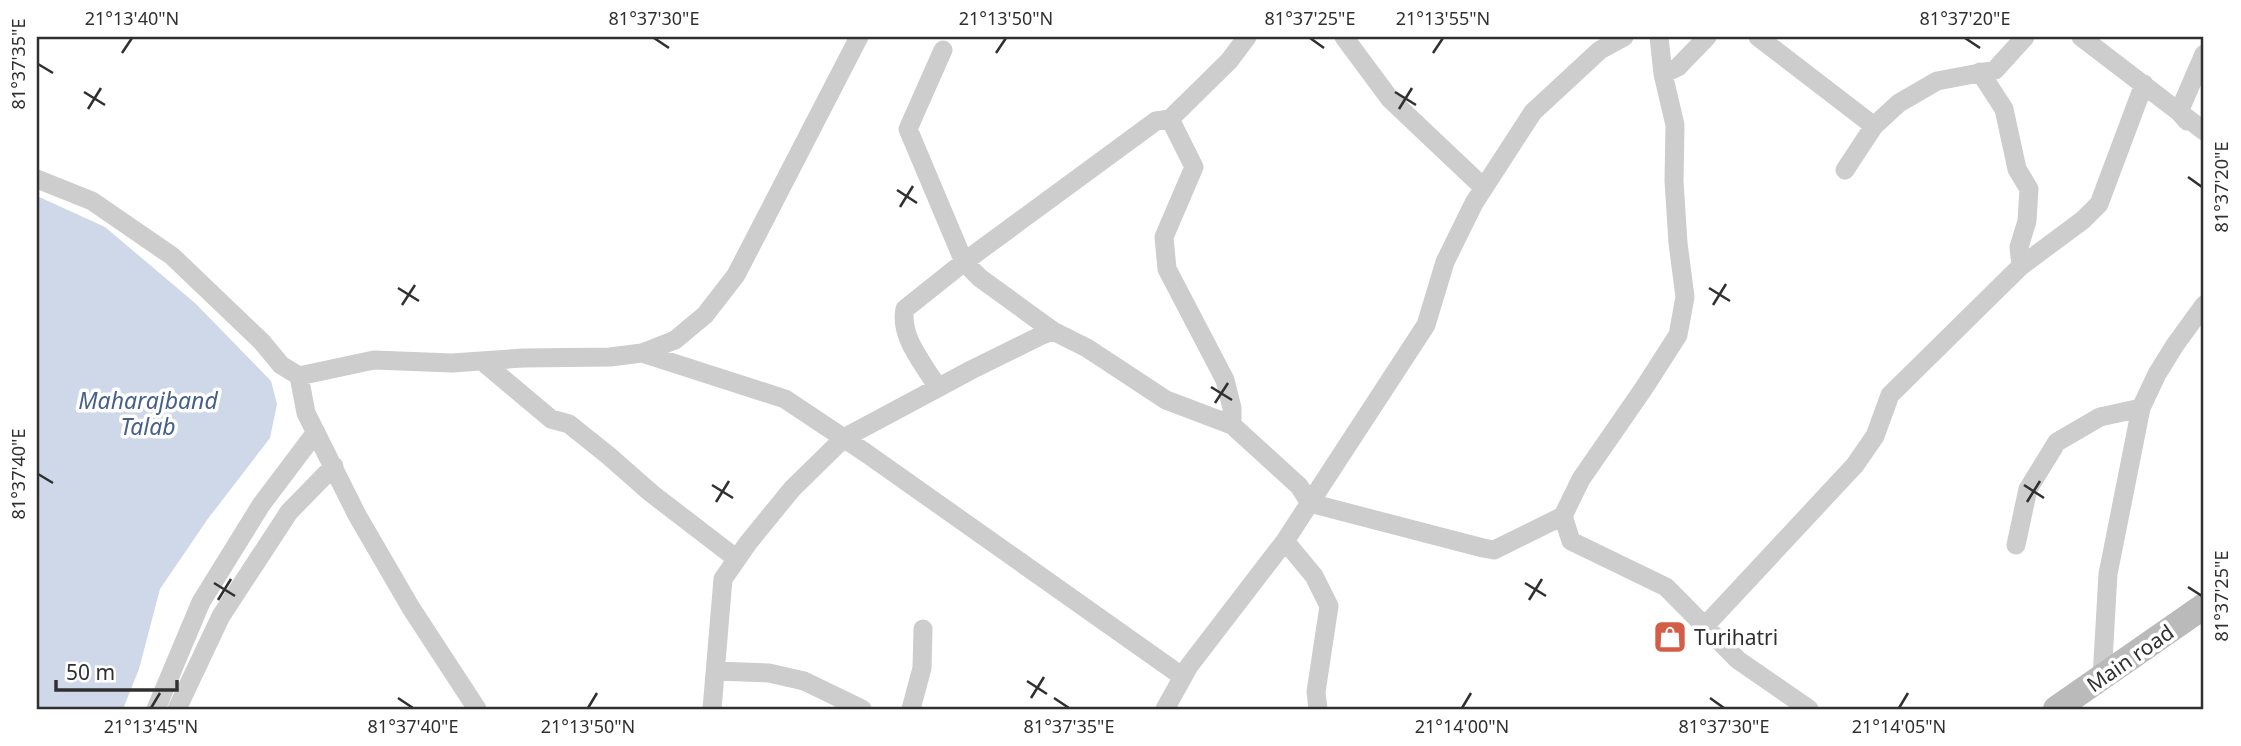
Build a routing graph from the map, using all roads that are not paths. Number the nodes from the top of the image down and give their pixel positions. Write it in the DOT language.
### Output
graph roads {
  1 [pos="859,37"];
  2 [pos="1247,37"];
  3 [pos="1344,37"];
  4 [pos="1624,37"];
  5 [pos="1659,37"];
  6 [pos="1707,37"];
  7 [pos="1758,37"];
  8 [pos="2025,37"];
  9 [pos="2081,37"];
  10 [pos="943,50"];
  11 [pos="2204,54"];
  12 [pos="1980,72"];
  13 [pos="1663,74"];
  14 [pos="2144,84"];
  15 [pos="2179,112"];
  16 [pos="1170,119"];
  17 [pos="1874,126"];
  18 [pos="2204,131"];
  19 [pos="2204,141"];
  20 [pos="1845,170"];
  21 [pos="37,179"];
  22 [pos="1484,188"];
  23 [pos="964,262"];
  24 [pos="2021,266"];
  25 [pos="2204,305"];
  26 [pos="1053,331"];
  27 [pos="642,353"];
  28 [pos="482,361"];
  29 [pos="299,376"];
  30 [pos="938,388"];
  31 [pos="2141,408"];
  32 [pos="1232,425"];
  33 [pos="316,432"];
  34 [pos="844,438"];
  35 [pos="334,466"];
  36 [pos="1310,503"];
  37 [pos="1563,516"];
  38 [pos="1285,541"];
  39 [pos="2016,545"];
  40 [pos="737,559"];
  41 [pos="2204,606"];
  42 [pos="1704,627"];
  43 [pos="923,629"];
  44 [pos="716,671"];
  45 [pos="1183,677"];
  46 [pos="2102,677"];
  47 [pos="2064,707"];
  48 [pos="156,709"];
  49 [pos="177,709"];
  50 [pos="477,709"];
  51 [pos="712,709"];
  52 [pos="862,709"];
  53 [pos="911,709"];
  54 [pos="1165,709"];
  55 [pos="1318,709"];
  56 [pos="1809,709"];
  1 -- 27 [label="street"];
  2 -- 16 [label="street"];
  3 -- 22 [label="street"];
  4 -- 22 [label="street"];
  5 -- 13 [label="street"];
  6 -- 13 [label="street"];
  7 -- 17 [label="street"];
  8 -- 12 [label="street"];
  9 -- 14 [label="street"];
  10 -- 23 [label="street"];
  11 -- 15 [label="street"];
  12 -- 17 [label="street"];
  12 -- 24 [label="street"];
  13 -- 37 [label="street"];
  14 -- 15 [label="street"];
  14 -- 24 [label="street"];
  15 -- 18 [label="street"];
  15 -- 19 [label="street"];
  16 -- 23 [label="street"];
  16 -- 32 [label="street"];
  17 -- 20 [label="street"];
  21 -- 29 [label="street"];
  22 -- 36 [label="street"];
  23 -- 26 [label="street"];
  23 -- 30 [label="street"];
  24 -- 42 [label="street"];
  25 -- 31 [label="street"];
  26 -- 30 [label="street"];
  26 -- 32 [label="street"];
  27 -- 28 [label="street"];
  27 -- 34 [label="street"];
  28 -- 29 [label="street"];
  28 -- 40 [label="street"];
  29 -- 33 [label="street"];
  30 -- 34 [label="street"];
  31 -- 39 [label="street"];
  31 -- 46 [label="street"];
  32 -- 36 [label="street"];
  33 -- 35 [label="street"];
  33 -- 48 [label="street"];
  34 -- 40 [label="street"];
  34 -- 45 [label="street"];
  35 -- 49 [label="street"];
  35 -- 50 [label="street"];
  36 -- 37 [label="street"];
  36 -- 38 [label="street"];
  37 -- 42 [label="street"];
  38 -- 45 [label="street"];
  38 -- 55 [label="street"];
  40 -- 44 [label="street"];
  41 -- 46 [label="street, Main road"];
  42 -- 56 [label="street"];
  43 -- 53 [label="street"];
  44 -- 51 [label="street"];
  44 -- 52 [label="street"];
  45 -- 54 [label="street"];
  46 -- 47 [label="street, Main road"];
}
